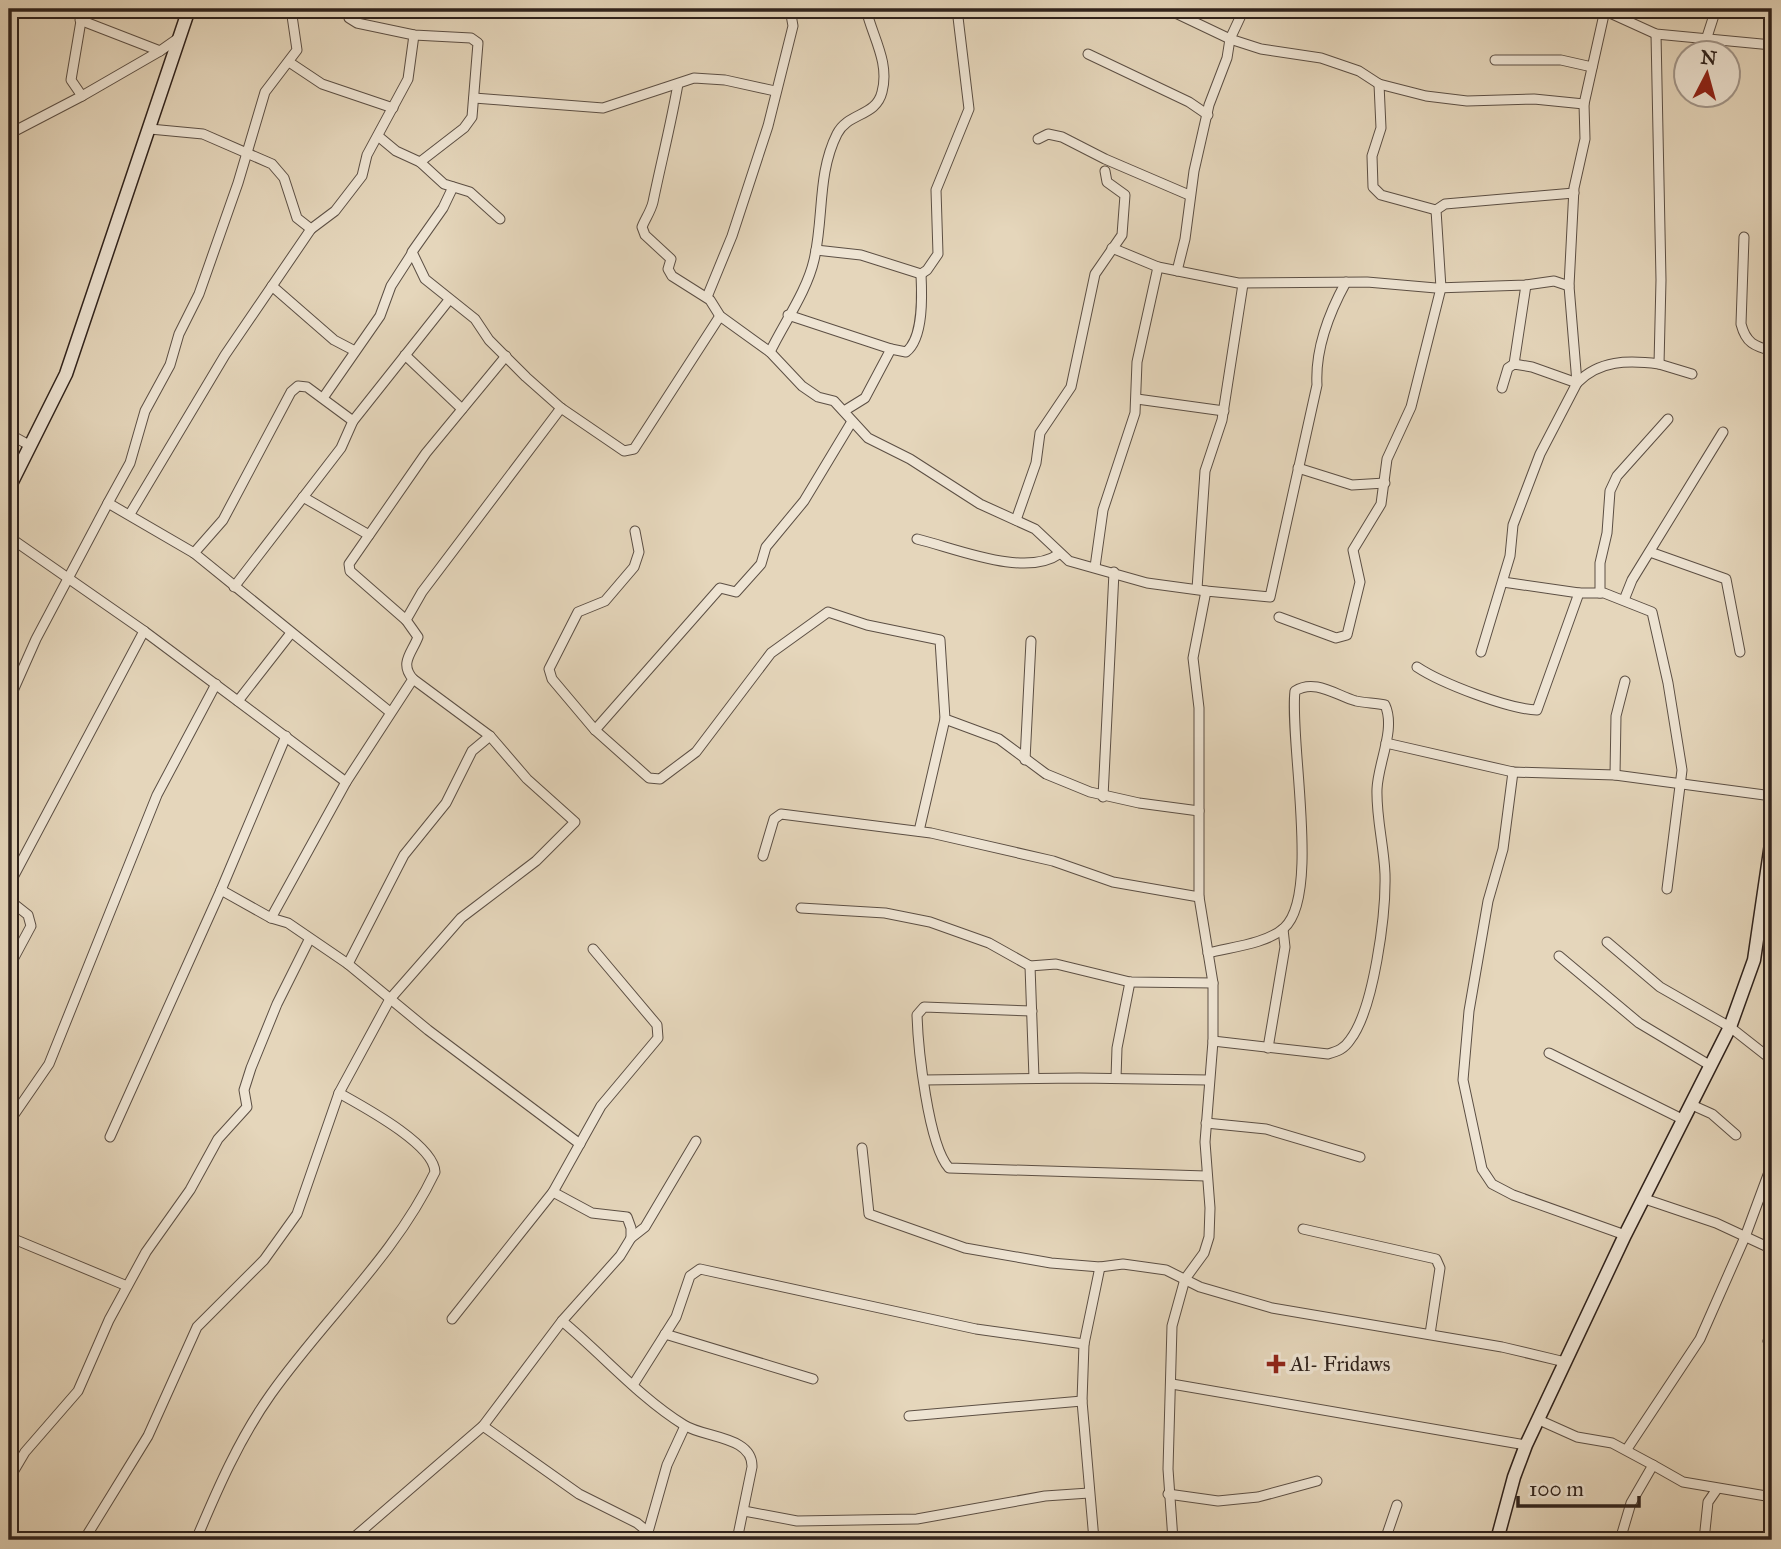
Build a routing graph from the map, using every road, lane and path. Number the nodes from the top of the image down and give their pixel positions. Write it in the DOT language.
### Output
graph roads {
  1 [pos="83,9"];
  2 [pos="189,9"];
  3 [pos="291,9"];
  4 [pos="350,9"];
  5 [pos="790,9"];
  6 [pos="866,9"];
  7 [pos="979,9"];
  8 [pos="1167,9"];
  9 [pos="1244,9"];
  10 [pos="1602,9"];
  11 [pos="1716,9"];
  12 [pos="958,11"];
  13 [pos="80,20"];
  14 [pos="1656,34"];
  15 [pos="414,35"];
  16 [pos="182,36"];
  17 [pos="1689,38"];
  18 [pos="1707,38"];
  19 [pos="1230,39"];
  20 [pos="1742,43"];
  21 [pos="1772,46"];
  22 [pos="160,51"];
  23 [pos="1088,54"];
  24 [pos="1495,60"];
  25 [pos="289,62"];
  26 [pos="1592,67"];
  27 [pos="678,84"];
  28 [pos="1379,84"];
  29 [pos="775,91"];
  30 [pos="82,96"];
  31 [pos="474,98"];
  32 [pos="1584,104"];
  33 [pos="393,108"];
  34 [pos="1208,115"];
  35 [pos="150,129"];
  36 [pos="9,134"];
  37 [pos="378,136"];
  38 [pos="1038,139"];
  39 [pos="246,155"];
  40 [pos="421,162"];
  41 [pos="1105,170"];
  42 [pos="453,187"];
  43 [pos="1574,193"];
  44 [pos="1189,195"];
  45 [pos="1436,210"];
  46 [pos="500,219"];
  47 [pos="311,229"];
  48 [pos="1744,237"];
  49 [pos="1112,248"];
  50 [pos="816,250"];
  51 [pos="411,255"];
  52 [pos="1158,267"];
  53 [pos="1177,271"];
  54 [pos="921,274"];
  55 [pos="1346,282"];
  56 [pos="1243,284"];
  57 [pos="1526,285"];
  58 [pos="272,286"];
  59 [pos="1569,286"];
  60 [pos="1441,288"];
  61 [pos="707,297"];
  62 [pos="449,300"];
  63 [pos="788,315"];
  64 [pos="720,316"];
  65 [pos="891,349"];
  66 [pos="355,351"];
  67 [pos="1772,351"];
  68 [pos="770,352"];
  69 [pos="405,355"];
  70 [pos="506,356"];
  71 [pos="1659,364"];
  72 [pos="1514,365"];
  73 [pos="1692,374"];
  74 [pos="1577,383"];
  75 [pos="1502,388"];
  76 [pos="323,398"];
  77 [pos="1137,399"];
  78 [pos="561,408"];
  79 [pos="462,409"];
  80 [pos="844,411"];
  81 [pos="1224,411"];
  82 [pos="1668,419"];
  83 [pos="353,421"];
  84 [pos="851,423"];
  85 [pos="1723,432"];
  86 [pos="9,434"];
  87 [pos="29,445"];
  88 [pos="1297,468"];
  89 [pos="1385,483"];
  90 [pos="9,488"];
  91 [pos="303,497"];
  92 [pos="108,503"];
  93 [pos="130,514"];
  94 [pos="1016,520"];
  95 [pos="635,531"];
  96 [pos="369,535"];
  97 [pos="9,537"];
  98 [pos="917,538"];
  99 [pos="1650,552"];
  100 [pos="194,553"];
  101 [pos="1059,554"];
  102 [pos="1095,567"];
  103 [pos="1114,572"];
  104 [pos="67,578"];
  105 [pos="1503,582"];
  106 [pos="234,587"];
  107 [pos="1202,590"];
  108 [pos="1579,593"];
  109 [pos="1600,593"];
  110 [pos="1624,600"];
  111 [pos="1279,617"];
  112 [pos="406,620"];
  113 [pos="144,631"];
  114 [pos="291,633"];
  115 [pos="1031,641"];
  116 [pos="1482,652"];
  117 [pos="1740,652"];
  118 [pos="1416,667"];
  119 [pos="413,679"];
  120 [pos="1625,681"];
  121 [pos="216,684"];
  122 [pos="9,700"];
  123 [pos="238,701"];
  124 [pos="390,712"];
  125 [pos="945,719"];
  126 [pos="595,730"];
  127 [pos="285,736"];
  128 [pos="490,736"];
  129 [pos="1386,743"];
  130 [pos="1025,760"];
  131 [pos="1513,772"];
  132 [pos="1615,775"];
  133 [pos="346,782"];
  134 [pos="1682,783"];
  135 [pos="1772,796"];
  136 [pos="1103,797"];
  137 [pos="1199,811"];
  138 [pos="919,831"];
  139 [pos="1772,837"];
  140 [pos="763,856"];
  141 [pos="9,885"];
  142 [pos="221,890"];
  143 [pos="1667,890"];
  144 [pos="1199,897"];
  145 [pos="9,900"];
  146 [pos="801,908"];
  147 [pos="271,918"];
  148 [pos="1283,929"];
  149 [pos="309,940"];
  150 [pos="1607,942"];
  151 [pos="593,949"];
  152 [pos="1208,953"];
  153 [pos="1559,956"];
  154 [pos="348,964"];
  155 [pos="9,967"];
  156 [pos="1030,967"];
  157 [pos="1130,982"];
  158 [pos="1213,983"];
  159 [pos="390,999"];
  160 [pos="1032,1011"];
  161 [pos="1730,1027"];
  162 [pos="1213,1041"];
  163 [pos="1268,1048"];
  164 [pos="1549,1053"];
  165 [pos="1772,1060"];
  166 [pos="1712,1066"];
  167 [pos="1034,1078"];
  168 [pos="1116,1078"];
  169 [pos="924,1080"];
  170 [pos="1208,1080"];
  171 [pos="339,1093"];
  172 [pos="1692,1105"];
  173 [pos="1684,1120"];
  174 [pos="9,1122"];
  175 [pos="1206,1123"];
  176 [pos="1736,1135"];
  177 [pos="110,1137"];
  178 [pos="696,1141"];
  179 [pos="580,1144"];
  180 [pos="862,1148"];
  181 [pos="1360,1157"];
  182 [pos="1772,1164"];
  183 [pos="1206,1176"];
  184 [pos="553,1192"];
  185 [pos="1645,1199"];
  186 [pos="1303,1229"];
  187 [pos="1625,1235"];
  188 [pos="1745,1237"];
  189 [pos="631,1238"];
  190 [pos="12,1239"];
  191 [pos="1772,1249"];
  192 [pos="9,1254"];
  193 [pos="1100,1267"];
  194 [pos="1185,1279"];
  195 [pos="127,1286"];
  196 [pos="452,1319"];
  197 [pos="562,1321"];
  198 [pos="665,1334"];
  199 [pos="1430,1334"];
  200 [pos="1084,1344"];
  201 [pos="1565,1362"];
  202 [pos="814,1380"];
  203 [pos="1172,1384"];
  204 [pos="633,1385"];
  205 [pos="1082,1401"];
  206 [pos="909,1416"];
  207 [pos="1539,1420"];
  208 [pos="483,1426"];
  209 [pos="685,1426"];
  210 [pos="1526,1445"];
  211 [pos="1627,1450"];
  212 [pos="1653,1465"];
  213 [pos="9,1479"];
  214 [pos="1317,1481"];
  215 [pos="1717,1489"];
  216 [pos="1089,1493"];
  217 [pos="1168,1494"];
  218 [pos="1772,1497"];
  219 [pos="1397,1504"];
  220 [pos="744,1511"];
  221 [pos="648,1536"];
  222 [pos="84,1540"];
  223 [pos="196,1540"];
  224 [pos="351,1540"];
  225 [pos="737,1540"];
  226 [pos="1094,1540"];
  227 [pos="1173,1540"];
  228 [pos="1385,1540"];
  229 [pos="1497,1540"];
  230 [pos="1620,1540"];
  231 [pos="1704,1540"];
  1 -- 13 [label="street"];
  2 -- 16 [label="street"];
  3 -- 25 [label="street"];
  4 -- 15 [label="street"];
  5 -- 29 [label="street"];
  6 -- 50 [label="street"];
  7 -- 12 [label="street"];
  8 -- 19 [label="street"];
  9 -- 19 [label="street"];
  10 -- 14 [label="street"];
  10 -- 26 [label="street"];
  11 -- 18 [label="street"];
  12 -- 54 [label="street"];
  13 -- 22 [label="street"];
  13 -- 30 [label="street"];
  14 -- 17 [label="street"];
  14 -- 71 [label="street"];
  15 -- 31 [label="street"];
  15 -- 33 [label="street"];
  16 -- 22 [label="street"];
  16 -- 35 [label="street"];
  19 -- 28 [label="street"];
  19 -- 34 [label="street"];
  20 -- 21 [label="street"];
  22 -- 30 [label="street"];
  23 -- 34 [label="street"];
  24 -- 26 [label="street"];
  25 -- 33 [label="street"];
  25 -- 39 [label="street"];
  26 -- 32 [label="street"];
  27 -- 29 [label="street"];
  27 -- 31 [label="street"];
  27 -- 61 [label="street"];
  28 -- 32 [label="street"];
  28 -- 45 [label="street"];
  29 -- 61 [label="street"];
  30 -- 36 [label="street"];
  31 -- 40 [label="street"];
  32 -- 43 [label="street"];
  33 -- 37 [label="street"];
  34 -- 44 [label="street"];
  35 -- 39 [label="street"];
  35 -- 87 [label="street"];
  37 -- 40 [label="street"];
  37 -- 47 [label="street"];
  38 -- 44 [label="street"];
  39 -- 47 [label="street"];
  39 -- 92 [label="street"];
  40 -- 42 [label="street"];
  41 -- 49 [label="street"];
  42 -- 46 [label="street"];
  42 -- 51 [label="street"];
  43 -- 45 [label="street"];
  43 -- 59 [label="street"];
  44 -- 53 [label="street"];
  45 -- 60 [label="street"];
  47 -- 58 [label="street"];
  48 -- 67 [label="street"];
  49 -- 52 [label="street"];
  49 -- 94 [label="street"];
  50 -- 54 [label="street"];
  50 -- 63 [label="street"];
  51 -- 62 [label="street"];
  51 -- 66 [label="street"];
  52 -- 53 [label="street"];
  52 -- 77 [label="street"];
  53 -- 56 [label="street"];
  54 -- 65 [label="street"];
  55 -- 56 [label="street"];
  55 -- 60 [label="street"];
  55 -- 88 [label="street"];
  56 -- 81 [label="street"];
  57 -- 59 [label="street"];
  57 -- 60 [label="street"];
  57 -- 72 [label="street"];
  58 -- 66 [label="street"];
  58 -- 93 [label="street"];
  59 -- 74 [label="street"];
  60 -- 89 [label="street"];
  61 -- 64 [label="street"];
  62 -- 69 [label="street"];
  62 -- 70 [label="street"];
  63 -- 65 [label="street"];
  63 -- 68 [label="street"];
  64 -- 68 [label="street"];
  64 -- 78 [label="street"];
  65 -- 80 [label="street"];
  66 -- 76 [label="street"];
  68 -- 80 [label="street"];
  69 -- 79 [label="street"];
  69 -- 83 [label="street"];
  70 -- 78 [label="street"];
  70 -- 79 [label="street"];
  71 -- 73 [label="street"];
  71 -- 74 [label="street"];
  72 -- 74 [label="street"];
  72 -- 75 [label="street"];
  74 -- 105 [label="street"];
  76 -- 83 [label="street"];
  76 -- 100 [label="street"];
  77 -- 81 [label="street"];
  77 -- 102 [label="street"];
  78 -- 112 [label="street"];
  79 -- 96 [label="street"];
  80 -- 84 [label="street"];
  81 -- 107 [label="street"];
  82 -- 109 [label="street"];
  83 -- 91 [label="street"];
  84 -- 94 [label="street"];
  84 -- 126 [label="street"];
  85 -- 99 [label="street"];
  86 -- 87 [label="street"];
  87 -- 90 [label="street"];
  88 -- 89 [label="street"];
  88 -- 107 [label="street"];
  89 -- 111 [label="street"];
  91 -- 96 [label="street"];
  91 -- 106 [label="street"];
  92 -- 93 [label="street"];
  92 -- 104 [label="street"];
  93 -- 100 [label="street"];
  94 -- 101 [label="street"];
  95 -- 126 [label="street"];
  96 -- 112 [label="street"];
  97 -- 104 [label="street"];
  98 -- 101 [label="street"];
  99 -- 110 [label="street"];
  99 -- 117 [label="street"];
  100 -- 106 [label="street"];
  101 -- 102 [label="street"];
  102 -- 103 [label="street"];
  103 -- 107 [label="street"];
  103 -- 136 [label="street"];
  104 -- 113 [label="street"];
  104 -- 122 [label="street"];
  105 -- 108 [label="street"];
  105 -- 116 [label="street"];
  106 -- 114 [label="street"];
  107 -- 137 [label="street"];
  108 -- 109 [label="street"];
  108 -- 118 [label="street"];
  109 -- 110 [label="street"];
  110 -- 134 [label="street"];
  112 -- 119 [label="street"];
  113 -- 121 [label="street"];
  113 -- 141 [label="street"];
  114 -- 123 [label="street"];
  114 -- 124 [label="street"];
  115 -- 130 [label="street"];
  119 -- 124 [label="street"];
  119 -- 128 [label="street"];
  120 -- 132 [label="street"];
  121 -- 123 [label="street"];
  121 -- 174 [label="street"];
  123 -- 127 [label="street"];
  124 -- 133 [label="street"];
  125 -- 126 [label="street"];
  125 -- 130 [label="street"];
  125 -- 138 [label="street"];
  127 -- 133 [label="street"];
  127 -- 142 [label="street"];
  128 -- 154 [label="street"];
  128 -- 159 [label="street"];
  129 -- 131 [label="street"];
  129 -- 148 [label="street"];
  129 -- 163 [label="street"];
  130 -- 136 [label="street"];
  131 -- 132 [label="street"];
  131 -- 187 [label="street"];
  132 -- 134 [label="street"];
  133 -- 147 [label="street"];
  134 -- 135 [label="street"];
  134 -- 143 [label="street"];
  136 -- 137 [label="street"];
  137 -- 144 [label="street"];
  138 -- 140 [label="street"];
  138 -- 144 [label="street"];
  139 -- 161 [label="street"];
  142 -- 147 [label="street"];
  142 -- 177 [label="street"];
  144 -- 152 [label="street"];
  145 -- 155 [label="street"];
  146 -- 156 [label="street"];
  147 -- 149 [label="street"];
  148 -- 152 [label="street"];
  148 -- 163 [label="street"];
  149 -- 154 [label="street"];
  149 -- 195 [label="street"];
  150 -- 161 [label="street"];
  151 -- 179 [label="street"];
  152 -- 158 [label="street"];
  153 -- 166 [label="street"];
  154 -- 159 [label="street"];
  156 -- 157 [label="street"];
  156 -- 160 [label="street"];
  157 -- 158 [label="street"];
  157 -- 168 [label="street"];
  158 -- 162 [label="street"];
  159 -- 171 [label="street"];
  159 -- 179 [label="street"];
  160 -- 167 [label="street"];
  160 -- 169 [label="street"];
  161 -- 165 [label="street"];
  161 -- 166 [label="street"];
  162 -- 163 [label="street"];
  162 -- 170 [label="street"];
  164 -- 173 [label="street"];
  166 -- 172 [label="street"];
  167 -- 168 [label="street"];
  167 -- 169 [label="street"];
  168 -- 170 [label="street"];
  169 -- 183 [label="street"];
  170 -- 175 [label="street"];
  171 -- 222 [label="street"];
  171 -- 223 [label="street"];
  172 -- 173 [label="street"];
  172 -- 176 [label="street"];
  173 -- 185 [label="street"];
  175 -- 181 [label="street"];
  175 -- 183 [label="street"];
  178 -- 189 [label="street"];
  179 -- 184 [label="street"];
  180 -- 193 [label="street"];
  182 -- 188 [label="street"];
  183 -- 194 [label="street"];
  184 -- 189 [label="street"];
  184 -- 196 [label="street"];
  185 -- 187 [label="street"];
  185 -- 188 [label="street"];
  186 -- 199 [label="street"];
  187 -- 201 [label="street"];
  188 -- 191 [label="street"];
  188 -- 211 [label="street"];
  189 -- 197 [label="street"];
  190 -- 192 [label="street"];
  190 -- 195 [label="street"];
  193 -- 194 [label="street"];
  193 -- 200 [label="street"];
  194 -- 199 [label="street"];
  194 -- 203 [label="street"];
  195 -- 213 [label="street"];
  197 -- 204 [label="street"];
  197 -- 208 [label="street"];
  198 -- 200 [label="street"];
  198 -- 202 [label="street"];
  198 -- 204 [label="street"];
  199 -- 201 [label="street"];
  200 -- 205 [label="street"];
  201 -- 207 [label="street"];
  203 -- 210 [label="street"];
  203 -- 217 [label="street"];
  204 -- 209 [label="street"];
  205 -- 206 [label="street"];
  205 -- 216 [label="street"];
  207 -- 210 [label="street"];
  207 -- 211 [label="street"];
  208 -- 221 [label="street"];
  208 -- 224 [label="street"];
  209 -- 220 [label="street"];
  209 -- 221 [label="street"];
  210 -- 229 [label="street"];
  211 -- 212 [label="street"];
  212 -- 215 [label="street"];
  212 -- 230 [label="street"];
  214 -- 217 [label="street"];
  215 -- 218 [label="street"];
  215 -- 231 [label="street"];
  216 -- 220 [label="street"];
  216 -- 226 [label="street"];
  217 -- 227 [label="street"];
  219 -- 228 [label="street"];
  220 -- 225 [label="street"];
}
